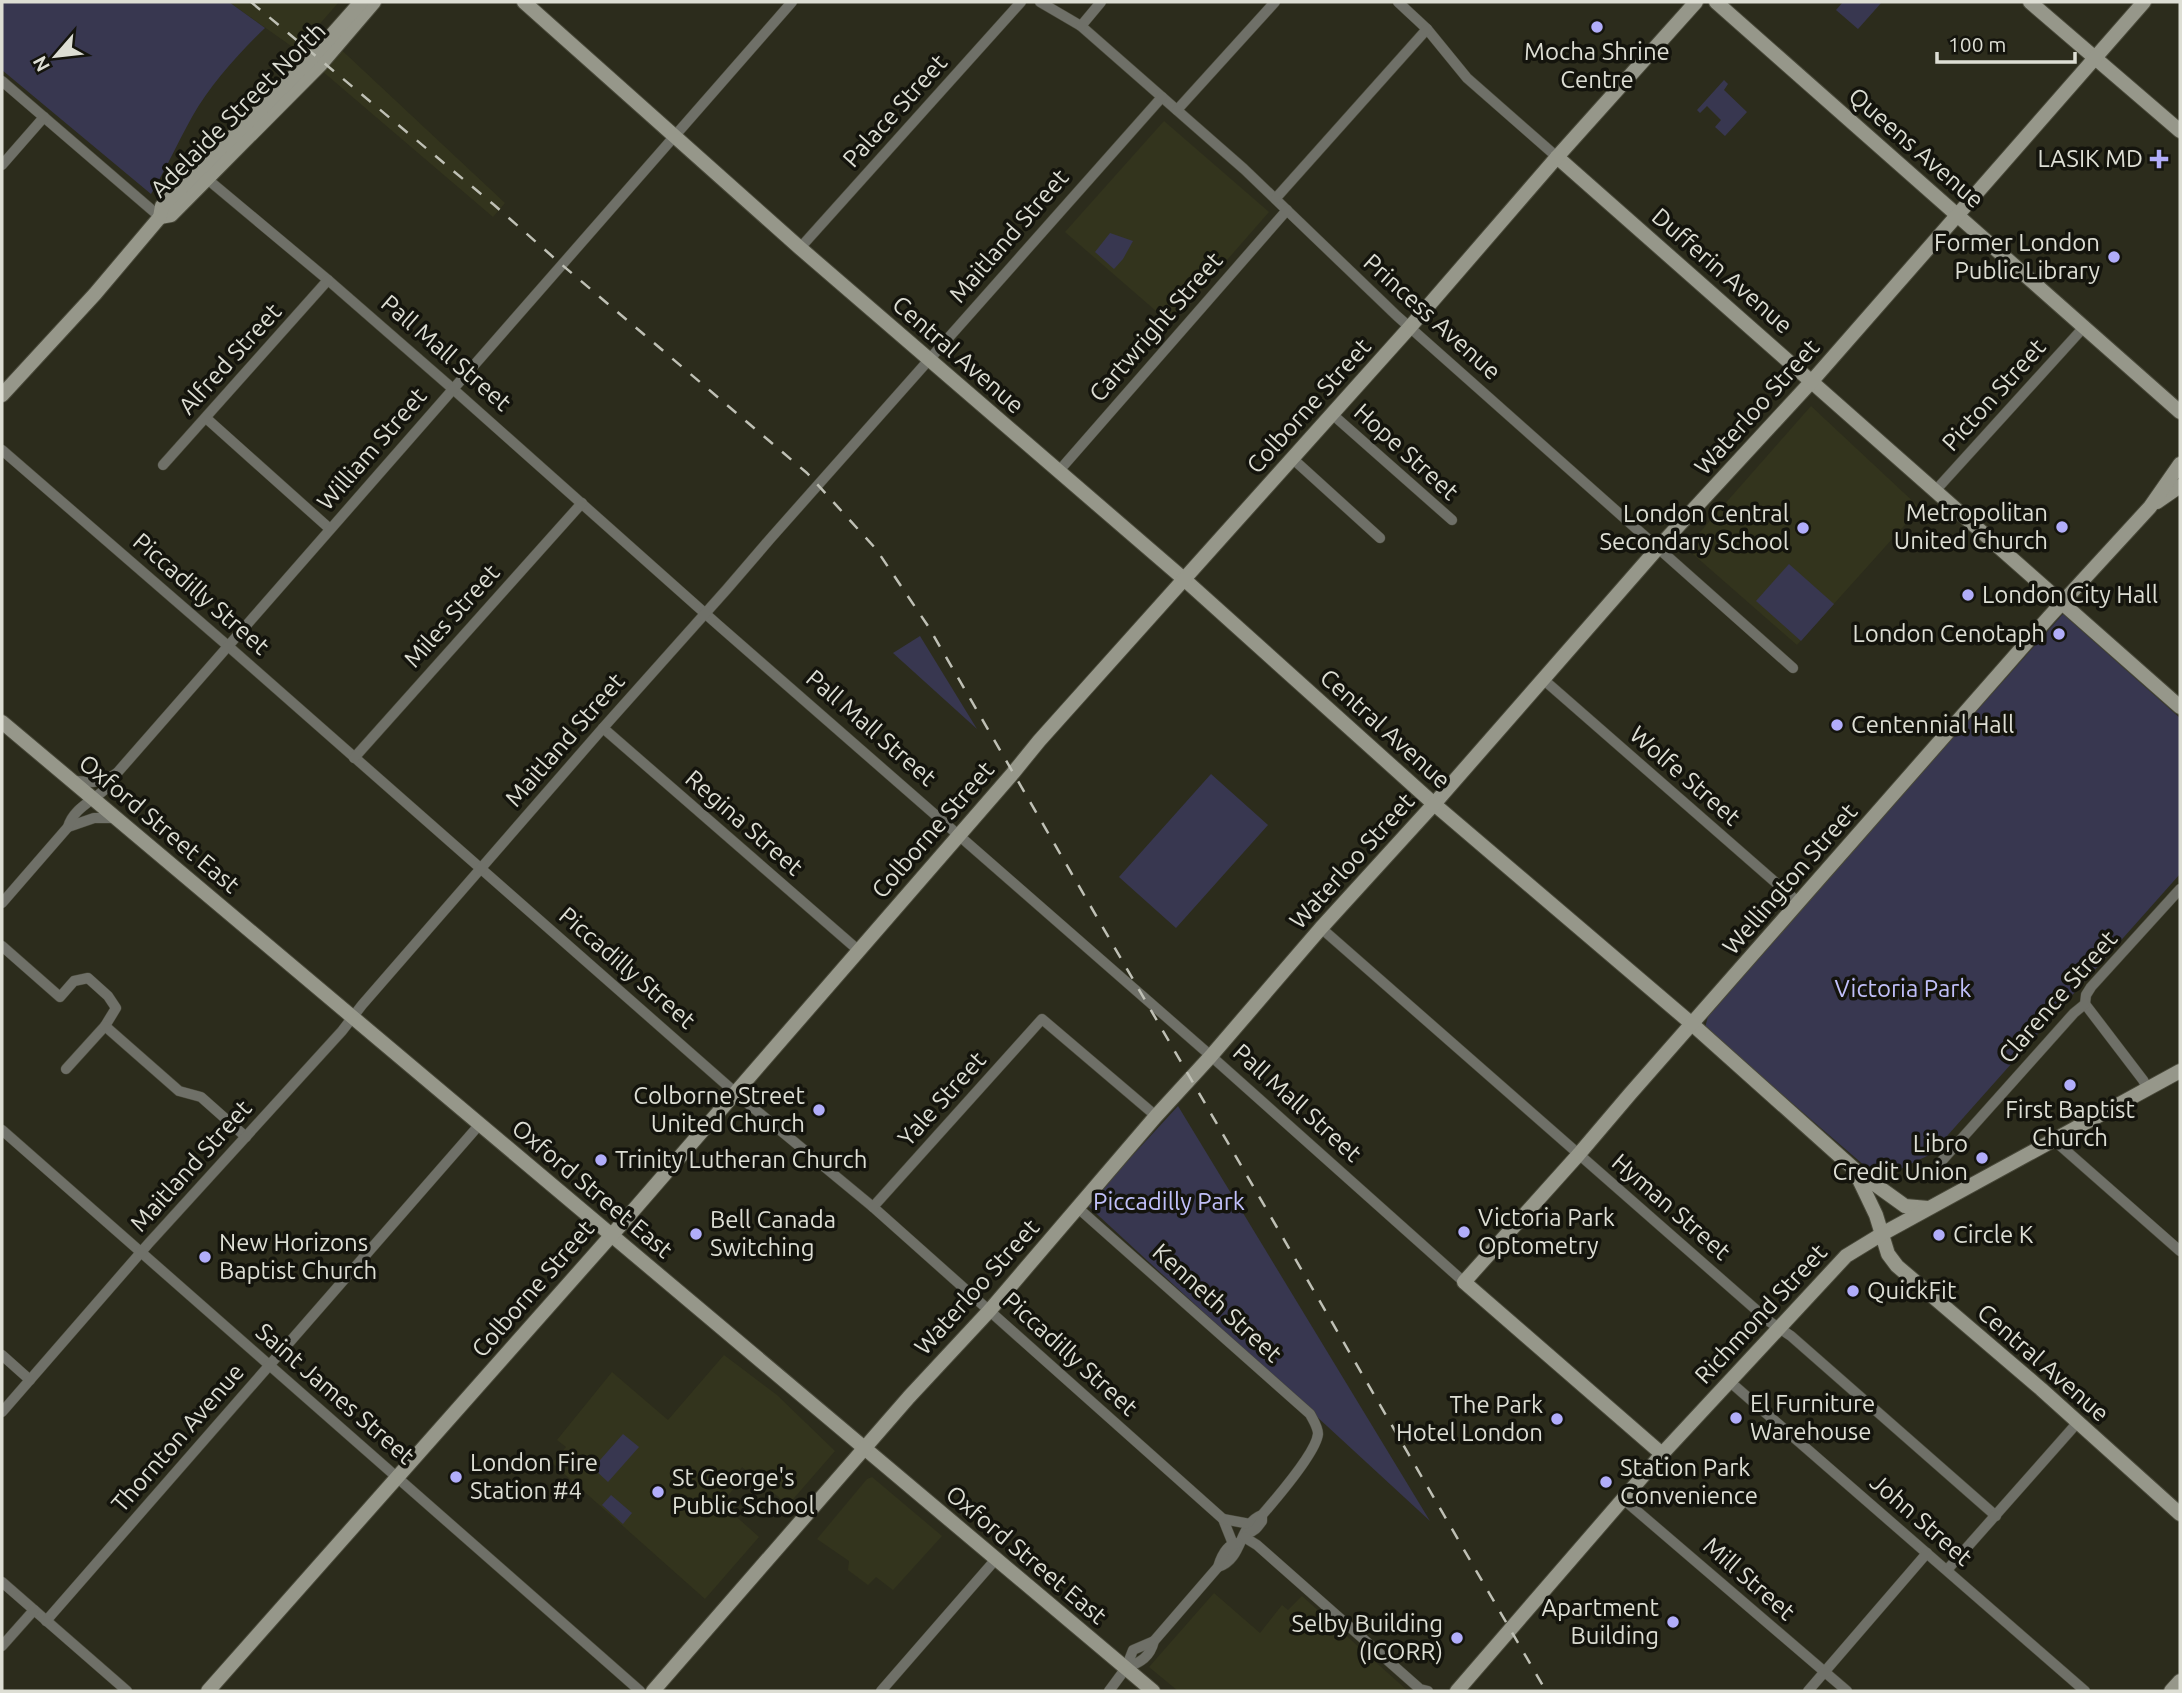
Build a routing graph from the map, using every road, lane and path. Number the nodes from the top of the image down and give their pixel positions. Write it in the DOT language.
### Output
graph roads {
  1 [pos="361,2"];
  2 [pos="374,2"];
  3 [pos="524,2"];
  4 [pos="792,2"];
  5 [pos="1021,2"];
  6 [pos="1040,2"];
  7 [pos="1101,2"];
  8 [pos="1275,2"];
  9 [pos="1398,2"];
  10 [pos="1696,2"];
  11 [pos="1716,2"];
  12 [pos="2030,2"];
  13 [pos="2144,2"];
  14 [pos="1081,26"];
  15 [pos="1427,29"];
  16 [pos="2095,58"];
  17 [pos="2,81"];
  18 [pos="1161,97"];
  19 [pos="1177,110"];
  20 [pos="44,117"];
  21 [pos="2180,131"];
  22 [pos="675,137"];
  23 [pos="1557,157"];
  24 [pos="2,165"];
  25 [pos="206,178"];
  26 [pos="1276,198"];
  27 [pos="1287,210"];
  28 [pos="1957,215"];
  29 [pos="160,217"];
  30 [pos="800,248"];
  31 [pos="328,280"];
  32 [pos="1410,327"];
  33 [pos="2084,327"];
  34 [pos="929,359"];
  35 [pos="1812,381"];
  36 [pos="453,389"];
  37 [pos="2,395"];
  38 [pos="2180,412"];
  39 [pos="1332,414"];
  40 [pos="206,418"];
  41 [pos="2,450"];
  42 [pos="1293,459"];
  43 [pos="2180,464"];
  44 [pos="163,466"];
  45 [pos="1058,472"];
  46 [pos="2180,486"];
  47 [pos="1935,491"];
  48 [pos="582,503"];
  49 [pos="2150,507"];
  50 [pos="1452,520"];
  51 [pos="330,529"];
  52 [pos="1380,538"];
  53 [pos="1657,549"];
  54 [pos="1185,580"];
  55 [pos="2063,603"];
  56 [pos="706,614"];
  57 [pos="228,646"];
  58 [pos="1793,668"];
  59 [pos="1544,680"];
  60 [pos="2180,707"];
  61 [pos="2,722"];
  62 [pos="603,728"];
  63 [pos="355,758"];
  64 [pos="117,773"];
  65 [pos="72,781"];
  66 [pos="93,799"];
  67 [pos="1434,804"];
  68 [pos="116,818"];
  69 [pos="68,827"];
  70 [pos="959,835"];
  71 [pos="481,869"];
  72 [pos="2180,889"];
  73 [pos="2,903"];
  74 [pos="1799,903"];
  75 [pos="1321,928"];
  76 [pos="2,946"];
  77 [pos="858,950"];
  78 [pos="2085,1004"];
  79 [pos="353,1017"];
  80 [pos="1692,1024"];
  81 [pos="105,1026"];
  82 [pos="1211,1056"];
  83 [pos="66,1069"];
  84 [pos="2180,1071"];
  85 [pos="2148,1089"];
  86 [pos="735,1092"];
  87 [pos="1156,1116"];
  88 [pos="480,1124"];
  89 [pos="2,1130"];
  90 [pos="246,1137"];
  91 [pos="2055,1141"];
  92 [pos="1579,1154"];
  93 [pos="1940,1164"];
  94 [pos="1854,1169"];
  95 [pos="873,1207"];
  96 [pos="1078,1208"];
  97 [pos="1932,1208"];
  98 [pos="611,1234"];
  99 [pos="1882,1234"];
  100 [pos="2180,1251"];
  101 [pos="141,1253"];
  102 [pos="1464,1282"];
  103 [pos="990,1311"];
  104 [pos="1779,1328"];
  105 [pos="2,1355"];
  106 [pos="270,1365"];
  107 [pos="30,1380"];
  108 [pos="1729,1381"];
  109 [pos="2,1412"];
  110 [pos="2078,1422"];
  111 [pos="865,1449"];
  112 [pos="1662,1454"];
  113 [pos="398,1477"];
  114 [pos="1623,1499"];
  115 [pos="2180,1514"];
  116 [pos="1262,1515"];
  117 [pos="1996,1516"];
  118 [pos="1223,1519"];
  119 [pos="1250,1524"];
  120 [pos="1240,1539"];
  121 [pos="1927,1553"];
  122 [pos="996,1559"];
  123 [pos="1947,1570"];
  124 [pos="2,1583"];
  125 [pos="34,1610"];
  126 [pos="46,1621"];
  127 [pos="2,1646"];
  128 [pos="1126,1668"];
  129 [pos="1825,1672"];
  130 [pos="2180,1681"];
  131 [pos="1423,1690"];
  132 [pos="127,1691"];
  133 [pos="208,1691"];
  134 [pos="640,1691"];
  135 [pos="653,1691"];
  136 [pos="881,1691"];
  137 [pos="1108,1691"];
  138 [pos="1153,1691"];
  139 [pos="1457,1691"];
  140 [pos="1808,1691"];
  141 [pos="1847,1691"];
  142 [pos="2085,1691"];
  143 [pos="2171,1691"];
  1 -- 29 [label="street, Adelaide Street North"];
  2 -- 25 [label="street, Adelaide Street North"];
  3 -- 22 [label="street, Central Avenue"];
  4 -- 22 [label="street, William Street"];
  5 -- 30 [label="street, Palace Street"];
  6 -- 14 [label="street, Princess Avenue"];
  7 -- 14 [label="street"];
  8 -- 19 [label="street"];
  9 -- 15 [label="street, Dufferin Avenue"];
  10 -- 23 [label="street, Colborne Street"];
  11 -- 28 [label="street, Queens Avenue"];
  12 -- 16 [label="street"];
  13 -- 16 [label="street, Waterloo Street"];
  14 -- 18 [label="street, Princess Avenue"];
  15 -- 23 [label="street, Dufferin Avenue"];
  15 -- 26 [label="street"];
  16 -- 21 [label="street"];
  16 -- 28 [label="street, Waterloo Street"];
  17 -- 20 [label="street"];
  18 -- 19 [label="street, Princess Avenue"];
  18 -- 34 [label="street, Maitland Street"];
  19 -- 26 [label="street, Princess Avenue"];
  20 -- 24 [label="street"];
  20 -- 29 [label="street"];
  22 -- 30 [label="street, Central Avenue"];
  22 -- 36 [label="street, William Street"];
  23 -- 32 [label="street, Colborne Street"];
  23 -- 35 [label="street, Dufferin Avenue"];
  25 -- 29 [label="street, Adelaide Street North"];
  25 -- 31 [label="street, Pall Mall Street"];
  26 -- 27 [label="street, Princess Avenue"];
  27 -- 32 [label="street, Princess Avenue"];
  27 -- 45 [label="street, Cartwright Street"];
  28 -- 33 [label="street, Queens Avenue"];
  28 -- 35 [label="street, Waterloo Street"];
  29 -- 37 [label="street, Adelaide Street North"];
  30 -- 34 [label="street, Central Avenue"];
  31 -- 36 [label="street, Pall Mall Street"];
  31 -- 40 [label="street, Alfred Street"];
  32 -- 39 [label="street, Colborne Street"];
  32 -- 53 [label="street, Princess Avenue"];
  33 -- 38 [label="street, Queens Avenue"];
  33 -- 47 [label="street, Picton Street"];
  34 -- 45 [label="street, Central Avenue"];
  34 -- 56 [label="street, Maitland Street"];
  35 -- 47 [label="street, Dufferin Avenue"];
  35 -- 53 [label="street, Waterloo Street"];
  36 -- 48 [label="street, Pall Mall Street"];
  36 -- 51 [label="street, William Street"];
  39 -- 42 [label="street, Colborne Street"];
  39 -- 50 [label="street, Hope Street"];
  40 -- 44 [label="street, Alfred Street"];
  40 -- 51 [label="street"];
  41 -- 57 [label="street, Piccadilly Street"];
  42 -- 52 [label="street"];
  42 -- 54 [label="street, Colborne Street"];
  43 -- 49 [label="street, Wellington Street"];
  45 -- 54 [label="street, Central Avenue"];
  46 -- 49 [label="street, Wellington Street"];
  47 -- 55 [label="street, Dufferin Avenue"];
  48 -- 56 [label="street, Pall Mall Street"];
  48 -- 63 [label="street, Miles Street"];
  49 -- 55 [label="street, Wellington Street"];
  51 -- 57 [label="street, William Street"];
  53 -- 58 [label="street, Princess Avenue"];
  53 -- 59 [label="street, Waterloo Street"];
  54 -- 67 [label="street, Central Avenue"];
  54 -- 70 [label="street, Colborne Street"];
  55 -- 60 [label="street, Dufferin Avenue"];
  55 -- 74 [label="street, Wellington Street"];
  56 -- 62 [label="street, Maitland Street"];
  56 -- 70 [label="street, Pall Mall Street"];
  57 -- 63 [label="street, Piccadilly Street"];
  57 -- 64 [label="street, William Street"];
  59 -- 67 [label="street, Waterloo Street"];
  59 -- 74 [label="street, Wolfe Street"];
  61 -- 65 [label="street, Oxford Street East"];
  62 -- 71 [label="street, Maitland Street"];
  62 -- 77 [label="street, Regina Street"];
  63 -- 71 [label="street, Piccadilly Street"];
  64 -- 65 [label="street"];
  64 -- 66 [label="street, William Street"];
  65 -- 66 [label="street, Oxford Street East"];
  66 -- 68 [label="street, Oxford Street East"];
  66 -- 69 [label="street, William Street"];
  67 -- 75 [label="street, Waterloo Street"];
  67 -- 80 [label="street, Central Avenue"];
  68 -- 69 [label="street"];
  68 -- 79 [label="street, Oxford Street East"];
  69 -- 73 [label="street, William Street"];
  70 -- 77 [label="street, Colborne Street"];
  70 -- 82 [label="street, Pall Mall Street"];
  71 -- 79 [label="street, Maitland Street"];
  71 -- 86 [label="street, Piccadilly Street"];
  72 -- 78 [label="street, Clarence Street"];
  74 -- 80 [label="street, Wellington Street"];
  75 -- 82 [label="street, Waterloo Street"];
  75 -- 92 [label="street, Hyman Street"];
  76 -- 81 [label="street"];
  77 -- 86 [label="street, Colborne Street"];
  78 -- 85 [label="street"];
  78 -- 93 [label="street, Clarence Street"];
  79 -- 88 [label="street, Oxford Street East"];
  79 -- 90 [label="street, Maitland Street"];
  80 -- 92 [label="street, Wellington Street"];
  80 -- 94 [label="street, Central Avenue"];
  81 -- 83 [label="street"];
  81 -- 90 [label="street"];
  82 -- 87 [label="street, Waterloo Street"];
  82 -- 102 [label="street, Pall Mall Street"];
  84 -- 85 [label="street, Richmond Street"];
  85 -- 91 [label="street, Richmond Street"];
  86 -- 95 [label="street, Piccadilly Street"];
  86 -- 98 [label="street, Colborne Street"];
  87 -- 95 [label="street, Yale Street"];
  87 -- 96 [label="street, Waterloo Street"];
  88 -- 98 [label="street, Oxford Street East"];
  88 -- 106 [label="street, Thornton Avenue"];
  89 -- 101 [label="street, Saint James Street"];
  90 -- 101 [label="street, Maitland Street"];
  91 -- 97 [label="street, Richmond Street"];
  91 -- 100 [label="street"];
  92 -- 102 [label="street, Wellington Street"];
  92 -- 104 [label="street, Hyman Street"];
  94 -- 97 [label="street"];
  94 -- 99 [label="street, Central Avenue"];
  95 -- 103 [label="street, Piccadilly Street"];
  96 -- 103 [label="street, Waterloo Street"];
  96 -- 116 [label="street, Kenneth Street"];
  97 -- 99 [label="street, Richmond Street"];
  98 -- 111 [label="street, Oxford Street East"];
  98 -- 113 [label="street, Colborne Street"];
  99 -- 104 [label="street, Richmond Street"];
  99 -- 110 [label="street, Central Avenue"];
  101 -- 106 [label="street, Saint James Street"];
  101 -- 107 [label="street, Maitland Street"];
  102 -- 112 [label="street, Pall Mall Street"];
  103 -- 111 [label="street, Waterloo Street"];
  103 -- 118 [label="street, Piccadilly Street"];
  104 -- 108 [label="street, Richmond Street"];
  104 -- 117 [label="street, Hyman Street"];
  105 -- 107 [label="street"];
  106 -- 113 [label="street, Saint James Street"];
  106 -- 126 [label="street, Thornton Avenue"];
  107 -- 109 [label="street, Maitland Street"];
  108 -- 112 [label="street, Richmond Street"];
  108 -- 121 [label="street, John Street"];
  110 -- 115 [label="street, Central Avenue"];
  110 -- 117 [label="street"];
  111 -- 122 [label="street, Oxford Street East"];
  111 -- 135 [label="street, Waterloo Street"];
  112 -- 114 [label="street, Richmond Street"];
  113 -- 133 [label="street, Colborne Street"];
  113 -- 134 [label="street, Saint James Street"];
  114 -- 129 [label="street, Mill Street"];
  114 -- 139 [label="street, Richmond Street"];
  116 -- 119 [label="street"];
  116 -- 120 [label="street"];
  117 -- 123 [label="street"];
  118 -- 119 [label="street"];
  118 -- 120 [label="street, Piccadilly Street"];
  119 -- 120 [label="street"];
  120 -- 128 [label="street"];
  120 -- 131 [label="street"];
  121 -- 123 [label="street, John Street"];
  121 -- 129 [label="street"];
  122 -- 128 [label="street, Oxford Street East"];
  122 -- 136 [label="street"];
  123 -- 142 [label="street, John Street"];
  124 -- 125 [label="street"];
  125 -- 126 [label="street"];
  125 -- 127 [label="street"];
  126 -- 132 [label="street"];
  128 -- 137 [label="street"];
  128 -- 138 [label="street, Oxford Street East"];
  129 -- 140 [label="street"];
  129 -- 141 [label="street, Mill Street"];
  130 -- 143 [label="street"];
}
